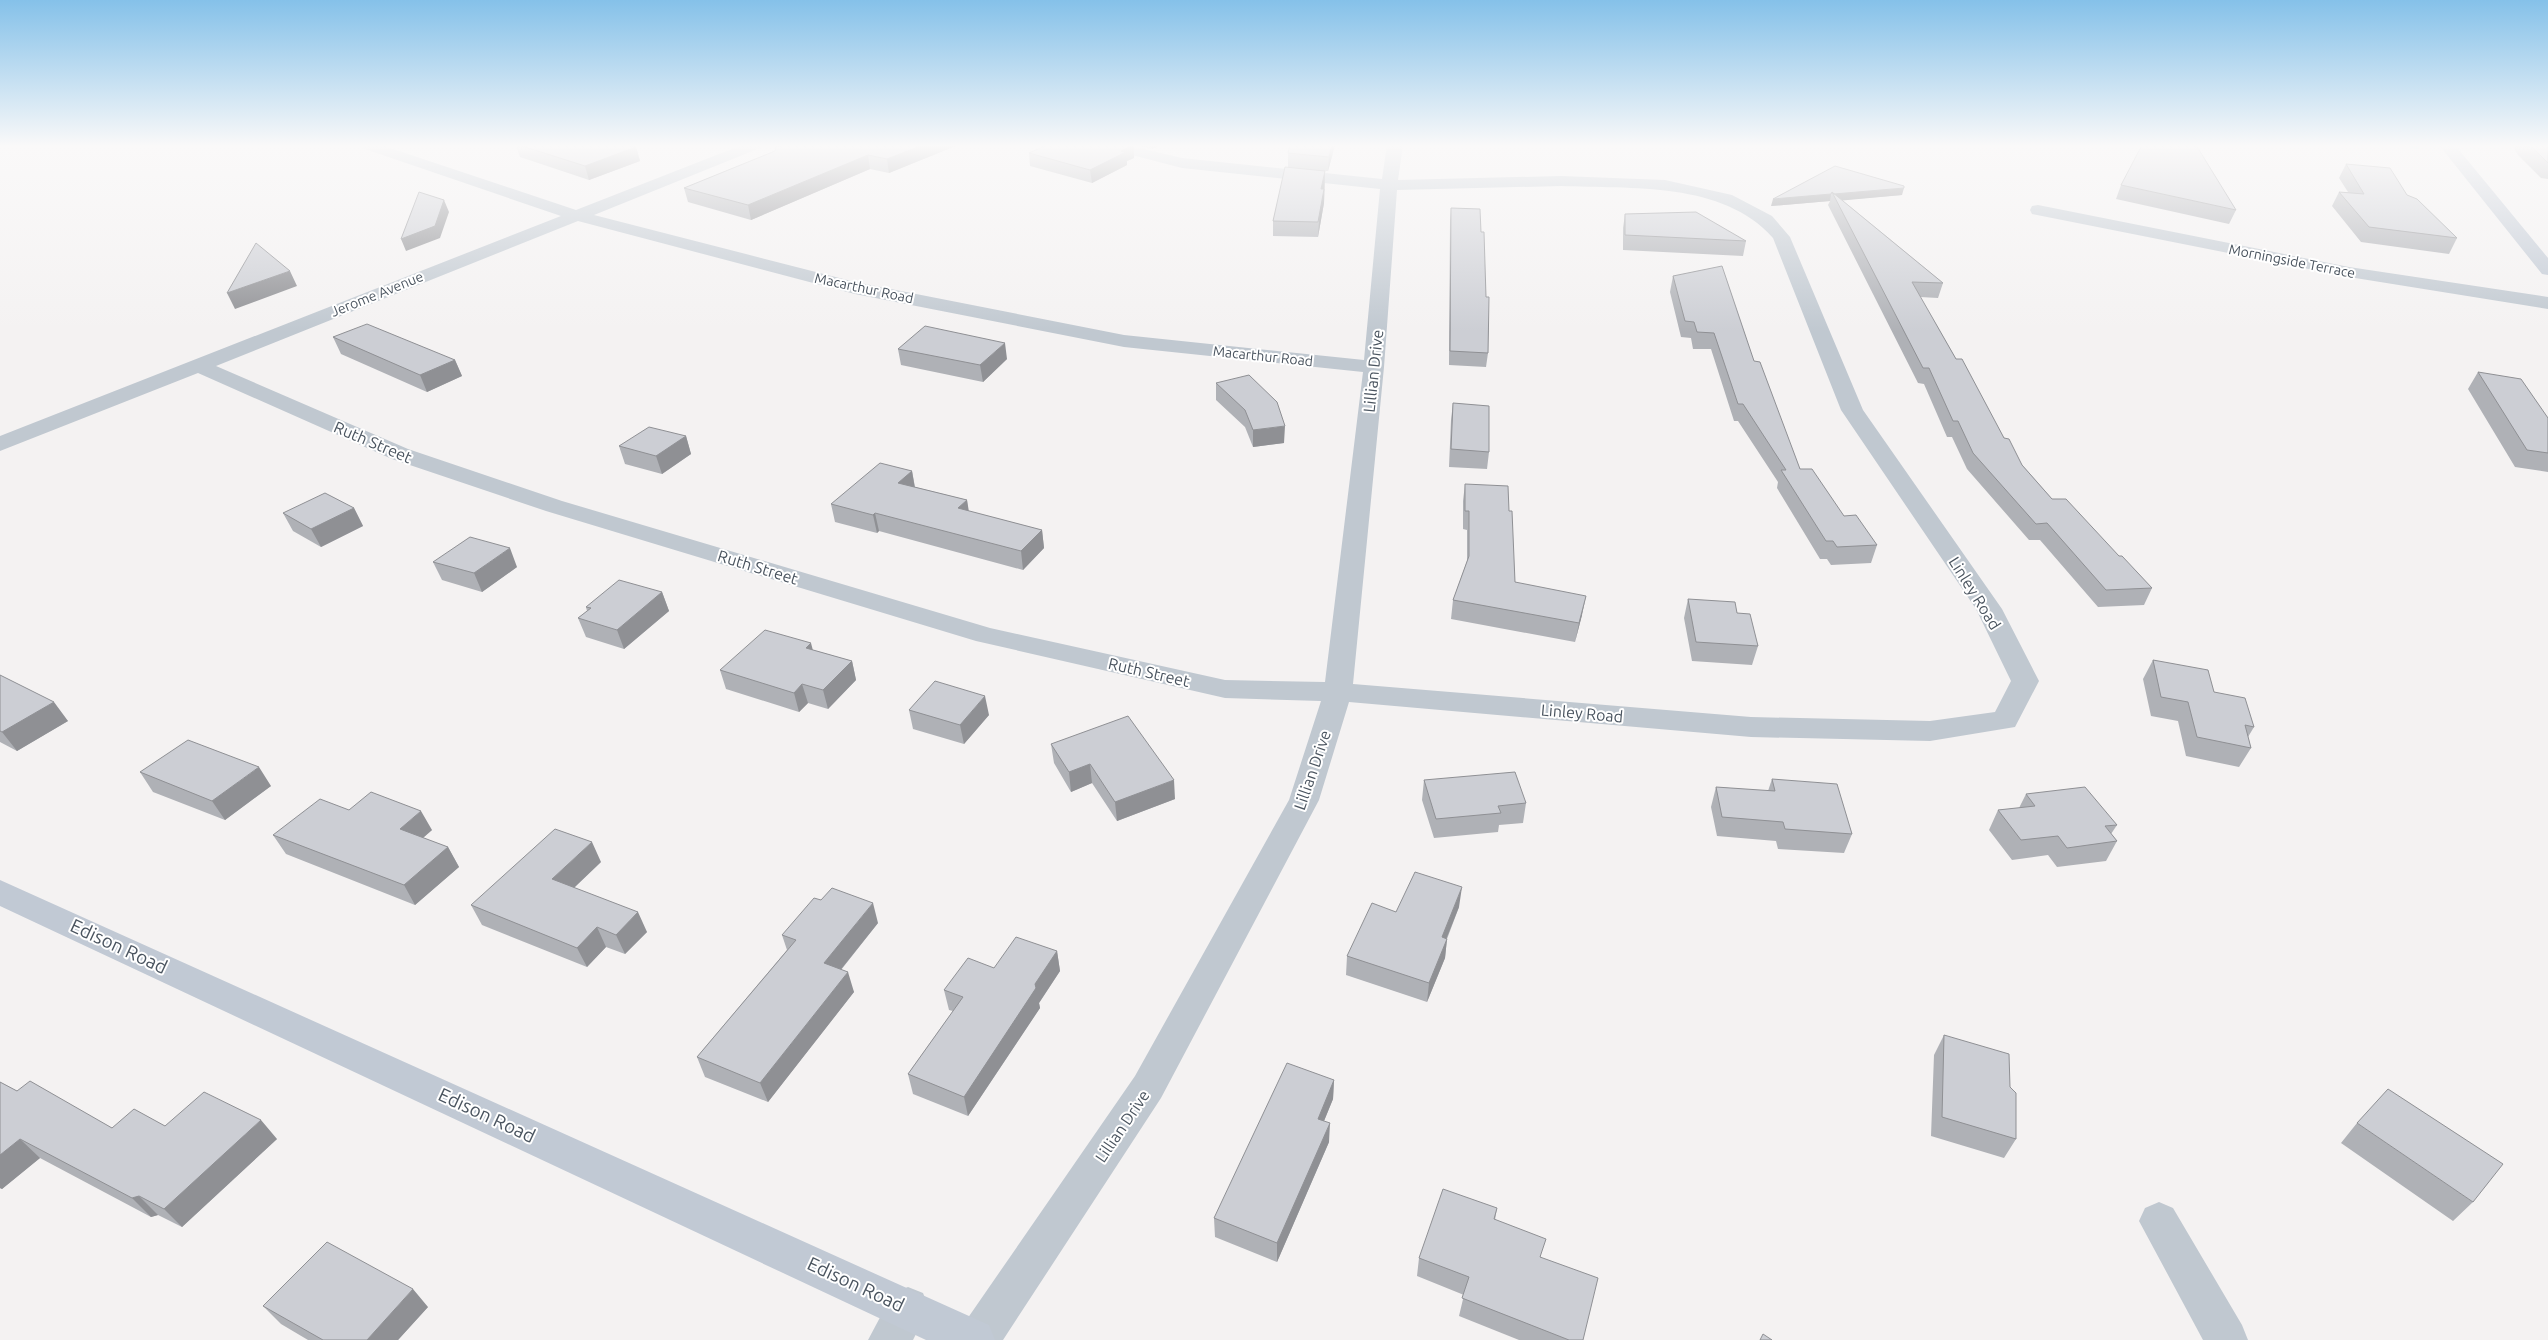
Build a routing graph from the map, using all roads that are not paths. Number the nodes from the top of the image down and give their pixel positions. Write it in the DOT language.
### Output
graph roads {
  1 [pos="554,208"];
  2 [pos="595,208"];
  3 [pos="1387,208"];
  4 [pos="1741,208"];
  5 [pos="2497,208"];
  6 [pos="2038,210"];
  7 [pos="576,215"];
  8 [pos="2548,270"];
  9 [pos="2548,303"];
  10 [pos="199,366"];
  11 [pos="1374,367"];
  12 [pos="0,444"];
  13 [pos="1338,692"];
  14 [pos="0,892"];
  15 [pos="2159,1221"];
  16 [pos="899,1324"];
  17 [pos="976,1340"];
  18 [pos="2227,1340"];
  1 -- 7 [label="street, Macarthur Road"];
  2 -- 7 [label="street, Jerome Avenue"];
  3 -- 11 [label="street, Lillian Drive"];
  4 -- 13 [label="street, Linley Road"];
  5 -- 8 [label="street"];
  6 -- 9 [label="street, Morningside Terrace"];
  7 -- 10 [label="street, Jerome Avenue"];
  7 -- 11 [label="street, Macarthur Road"];
  10 -- 12 [label="street, Jerome Avenue"];
  10 -- 13 [label="street, Ruth Street"];
  11 -- 13 [label="street, Lillian Drive"];
  13 -- 17 [label="street, Lillian Drive"];
  14 -- 16 [label="street, Edison Road"];
  15 -- 18 [label="street"];
  16 -- 17 [label="street, Edison Road"];
}
